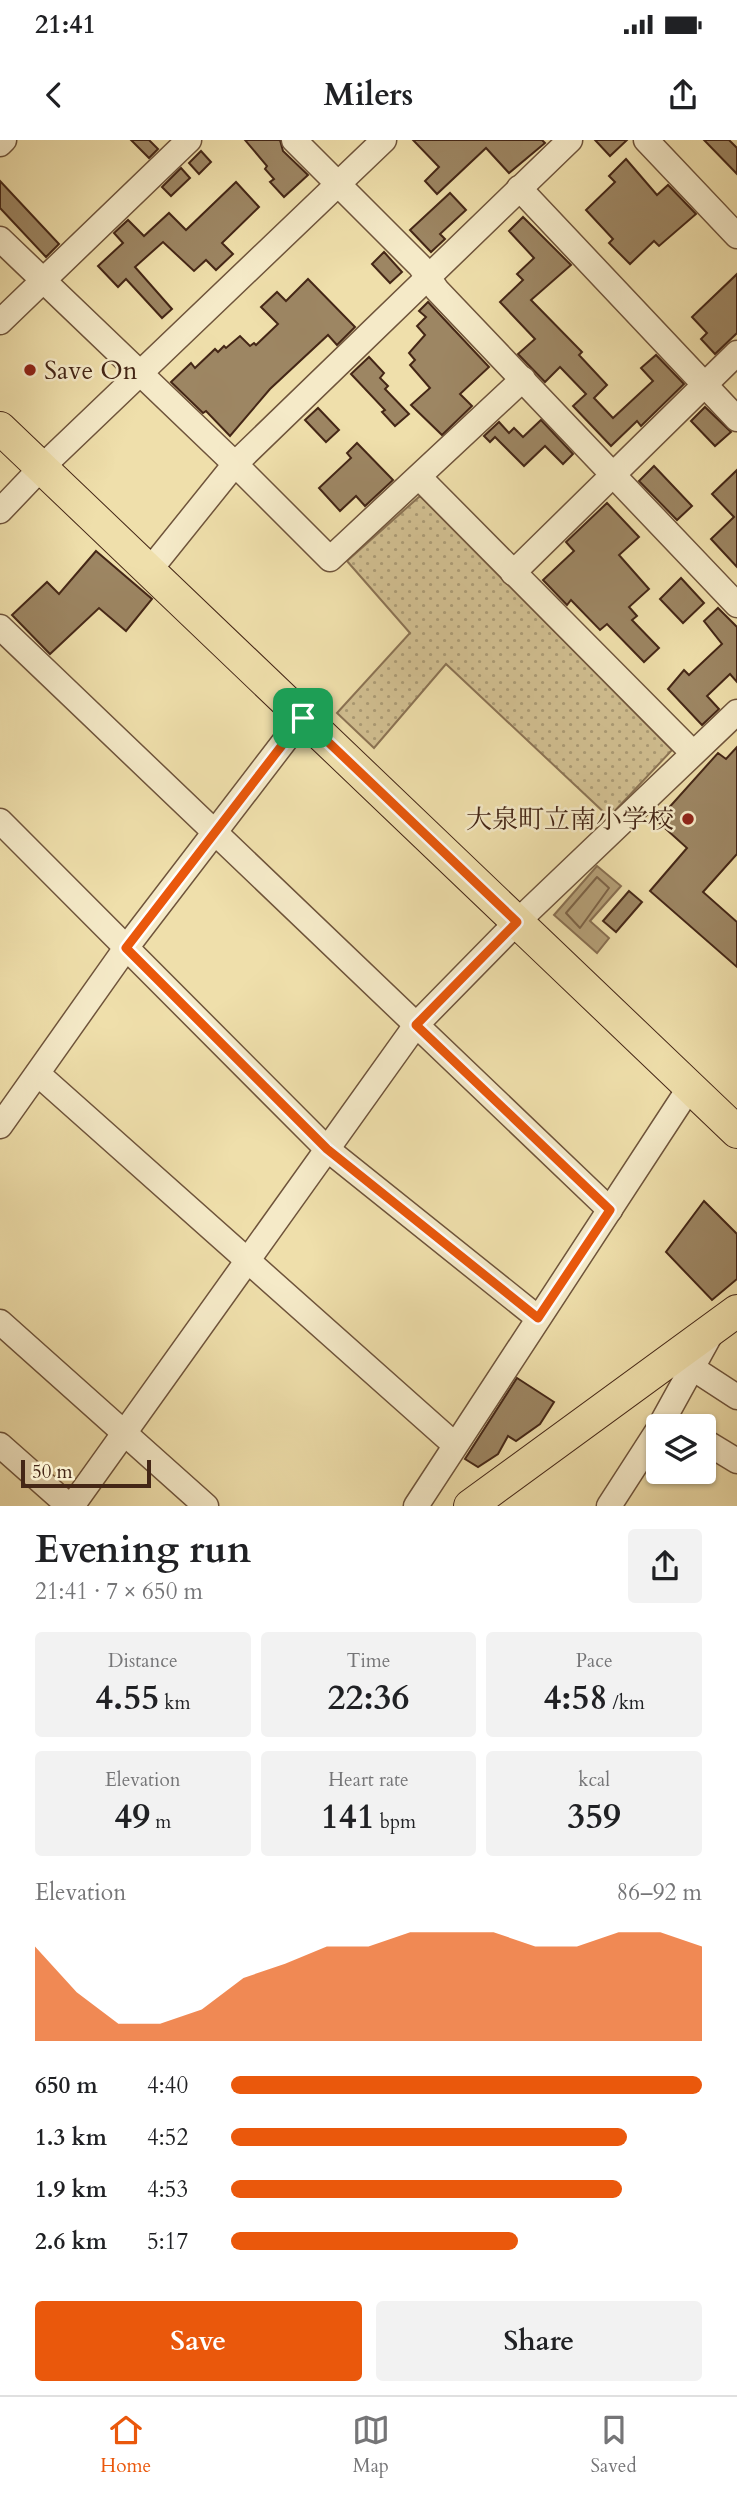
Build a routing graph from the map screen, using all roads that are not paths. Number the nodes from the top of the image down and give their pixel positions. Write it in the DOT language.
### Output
graph roads {
  1 [pos="4,140"];
  2 [pos="189,140"];
  3 [pos="294,140"];
  4 [pos="384,140"];
  5 [pos="570,140"];
  6 [pos="646,140"];
  7 [pos="0,144"];
  8 [pos="338,184"];
  9 [pos="519,188"];
  10 [pos="737,236"];
  11 [pos="0,239"];
  12 [pos="428,277"];
  13 [pos="43,280"];
  14 [pos="0,322"];
  15 [pos="737,353"];
  16 [pos="140,373"];
  17 [pos="523,379"];
  18 [pos="704,385"];
  19 [pos="737,419"];
  20 [pos="0,428"];
  21 [pos="235,464"];
  22 [pos="41,468"];
  23 [pos="614,476"];
  24 [pos="419,477"];
  25 [pos="0,511"];
  26 [pos="149,571"];
  27 [pos="513,573"];
  28 [pos="737,605"];
  29 [pos="0,627"];
  30 [pos="737,712"];
  31 [pos="303,718"];
  32 [pos="693,753"];
  33 [pos="0,821"];
  34 [pos="215,831"];
  35 [pos="517,922"];
  36 [pos="126,948"];
  37 [pos="416,1025"];
  38 [pos="38,1074"];
  39 [pos="690,1087"];
  40 [pos="0,1126"];
  41 [pos="737,1132"];
  42 [pos="327,1149"];
  43 [pos="610,1210"];
  44 [pos="248,1260"];
  45 [pos="538,1318"];
  46 [pos="726,1319"];
  47 [pos="0,1322"];
  48 [pos="694,1369"];
  49 [pos="737,1397"];
  50 [pos="672,1414"];
  51 [pos="124,1432"];
  52 [pos="0,1445"];
  53 [pos="455,1445"];
  54 [pos="716,1448"];
  55 [pos="646,1453"];
  56 [pos="737,1461"];
  57 [pos="70,1506"];
  58 [pos="206,1506"];
  59 [pos="416,1506"];
  60 [pos="470,1506"];
  61 [pos="609,1506"];
  1 -- 7 [label="street"];
  2 -- 13 [label="street"];
  3 -- 8 [label="street"];
  4 -- 8 [label="street"];
  5 -- 9 [label="street"];
  6 -- 10 [label="street"];
  8 -- 12 [label="street"];
  8 -- 16 [label="street"];
  9 -- 12 [label="street"];
  9 -- 18 [label="street"];
  11 -- 13 [label="street"];
  12 -- 17 [label="street"];
  12 -- 21 [label="street"];
  13 -- 14 [label="street"];
  13 -- 16 [label="street"];
  15 -- 18 [label="street"];
  16 -- 21 [label="street"];
  16 -- 22 [label="street"];
  17 -- 23 [label="street"];
  17 -- 24 [label="street"];
  18 -- 19 [label="street"];
  18 -- 23 [label="street"];
  20 -- 22 [label="main road"];
  21 -- 24 [label="street"];
  21 -- 26 [label="street"];
  22 -- 25 [label="street"];
  22 -- 26 [label="main road"];
  23 -- 27 [label="street"];
  23 -- 28 [label="street"];
  24 -- 27 [label="street"];
  26 -- 31 [label="main road"];
  27 -- 32 [label="street"];
  29 -- 34 [label="street"];
  30 -- 32 [label="street"];
  31 -- 34 [label="street"];
  31 -- 35 [label="main road"];
  32 -- 35 [label="street"];
  33 -- 36 [label="street"];
  34 -- 36 [label="street"];
  34 -- 37 [label="street"];
  35 -- 37 [label="street"];
  35 -- 39 [label="main road"];
  36 -- 38 [label="street"];
  36 -- 42 [label="street"];
  37 -- 42 [label="street"];
  37 -- 43 [label="street"];
  38 -- 40 [label="street"];
  38 -- 44 [label="street"];
  39 -- 41 [label="main road"];
  39 -- 43 [label="street"];
  42 -- 44 [label="street"];
  42 -- 45 [label="street"];
  43 -- 45 [label="street"];
  44 -- 51 [label="street"];
  44 -- 53 [label="street"];
  45 -- 53 [label="street"];
  46 -- 48 [label="street"];
  46 -- 60 [label="main road"];
  47 -- 51 [label="street"];
  48 -- 49 [label="street"];
  48 -- 50 [label="street"];
  51 -- 57 [label="street"];
  51 -- 58 [label="street"];
  52 -- 57 [label="street"];
  53 -- 59 [label="street"];
  54 -- 56 [label="street"];
  55 -- 61 [label="street"];
}
